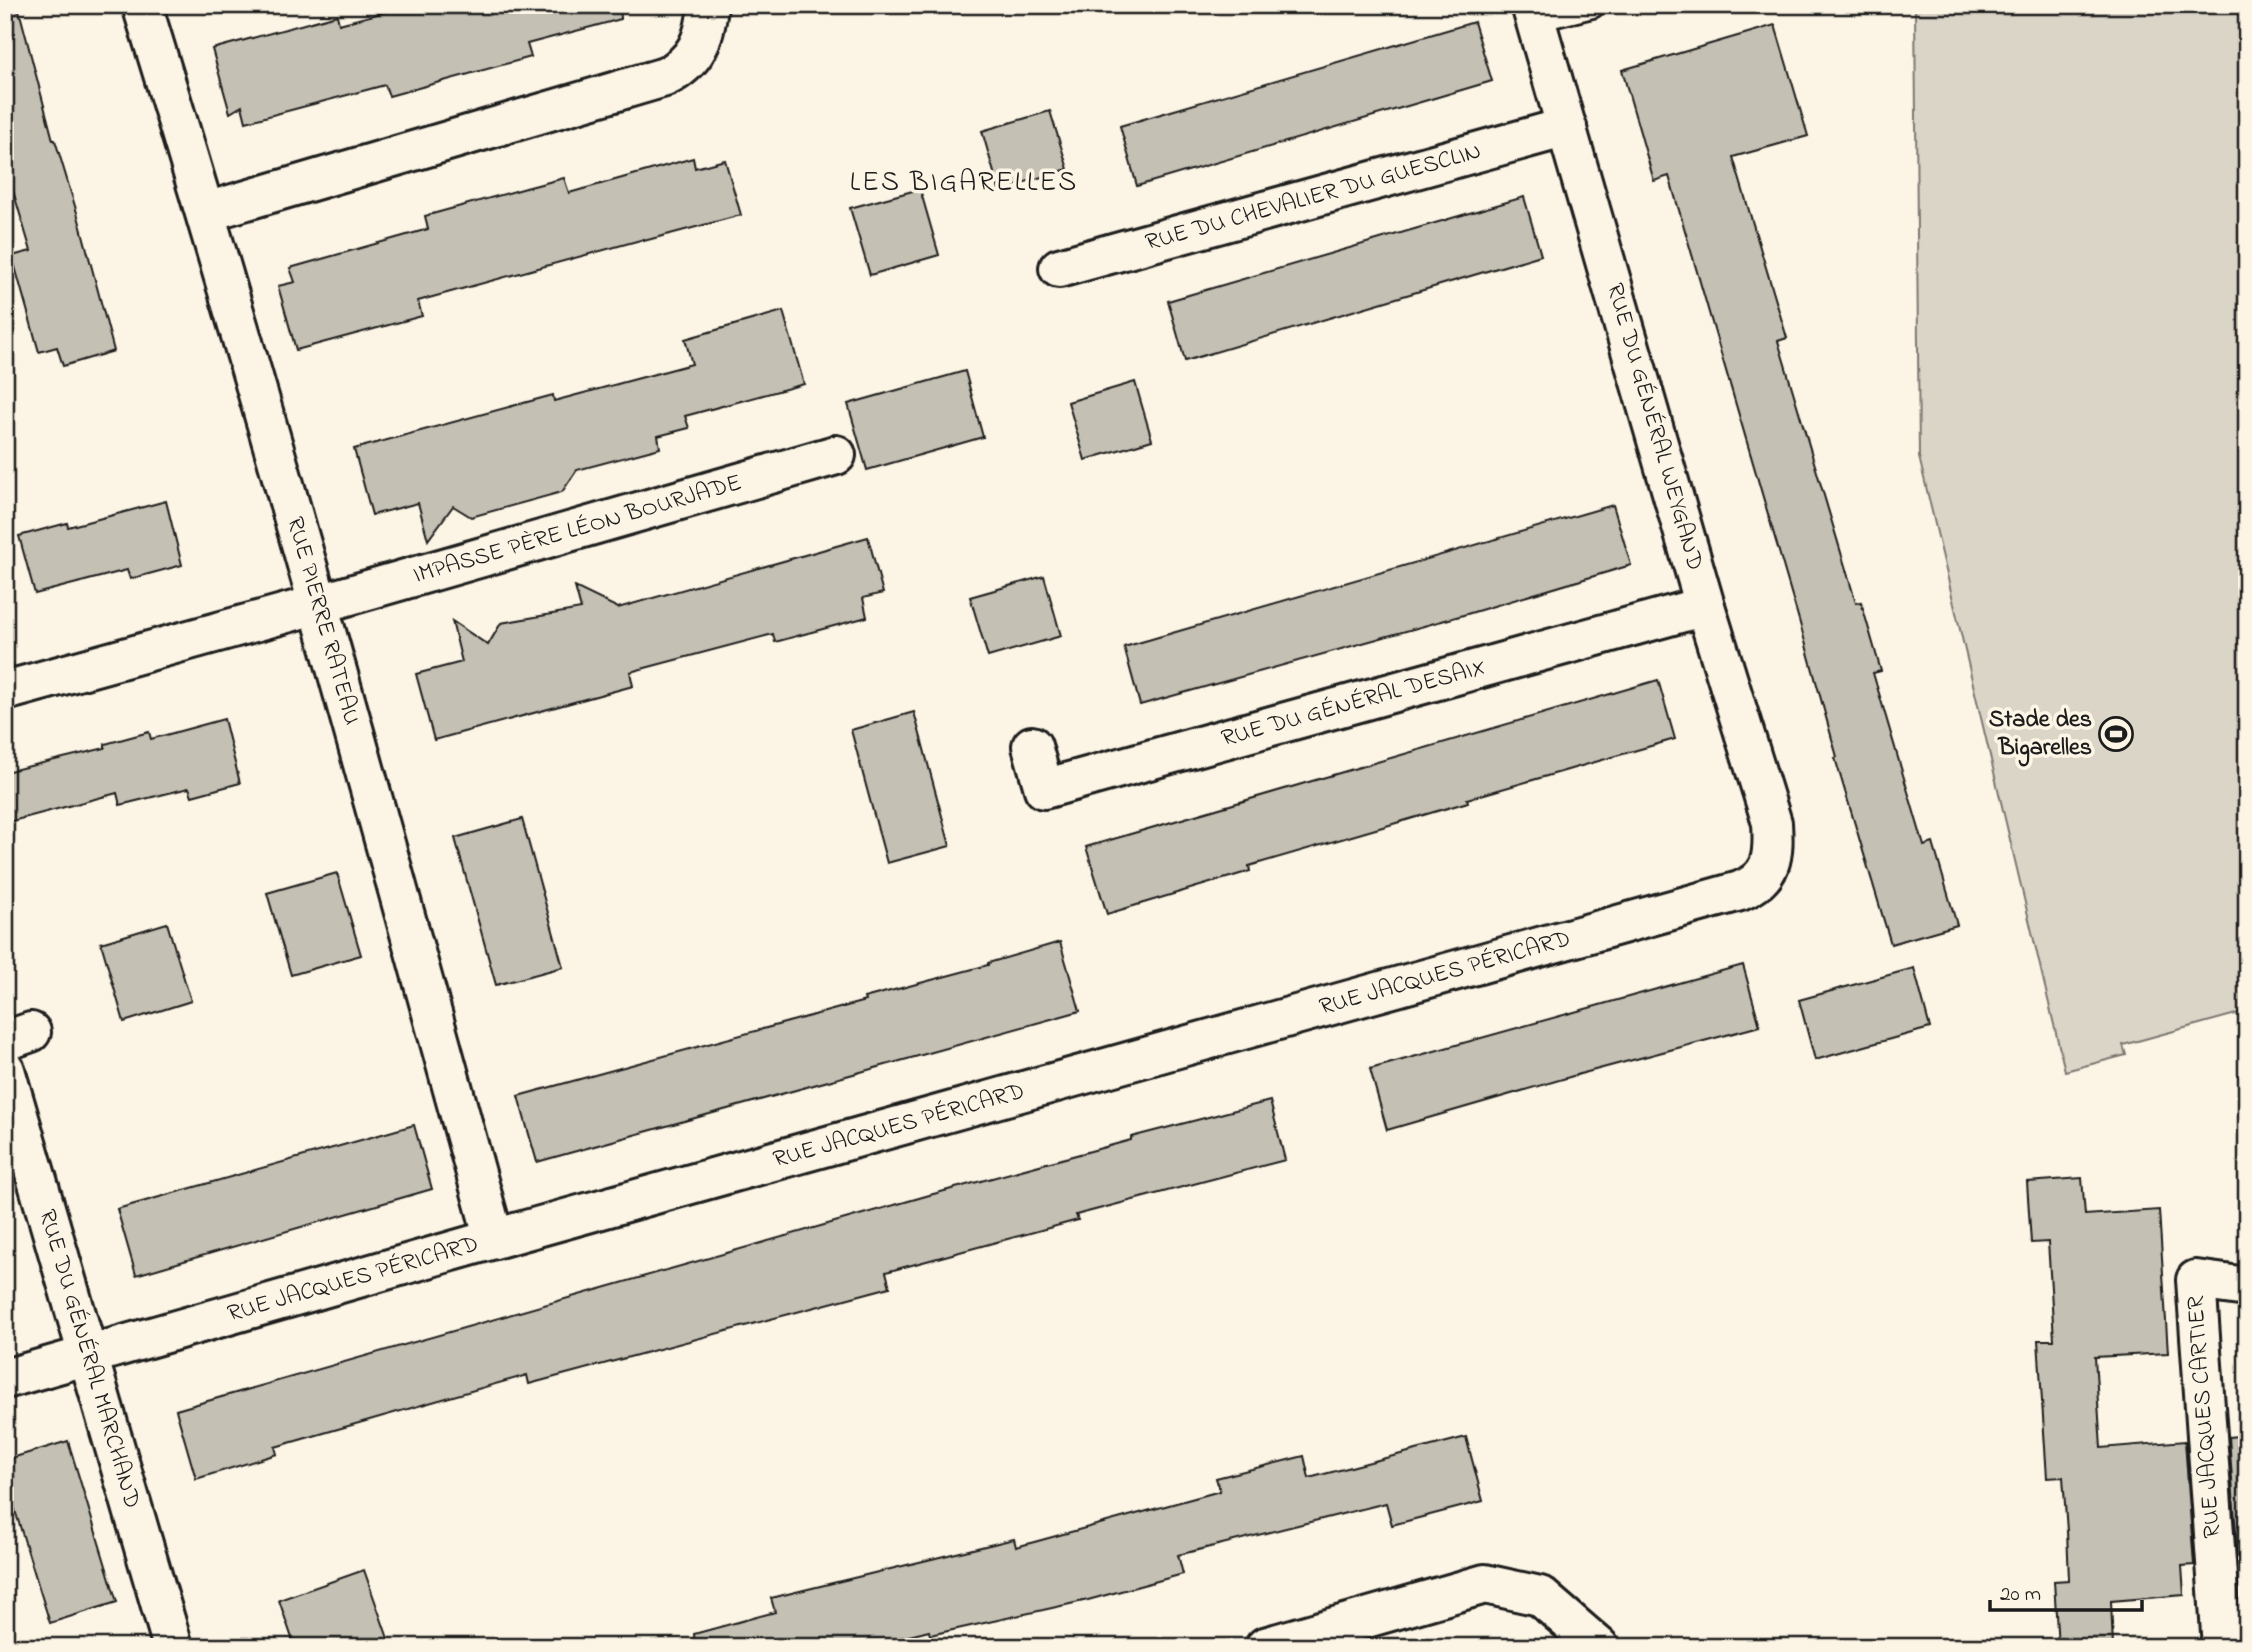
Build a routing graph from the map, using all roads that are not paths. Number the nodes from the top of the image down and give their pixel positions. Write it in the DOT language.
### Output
graph roads {
  1 [pos="142,5"];
  2 [pos="708,5"];
  3 [pos="1592,5"];
  4 [pos="1533,12"];
  5 [pos="1567,127"];
  6 [pos="205,212"];
  7 [pos="1059,268"];
  8 [pos="836,454"];
  9 [pos="319,604"];
  10 [pos="1705,606"];
  11 [pos="5,691"];
  12 [pos="1032,746"];
  13 [pos="1774,849"];
  14 [pos="5,1070"];
  15 [pos="494,1240"];
  16 [pos="2247,1287"];
  17 [pos="88,1355"];
  18 [pos="5,1379"];
  19 [pos="173,1647"];
  20 [pos="1265,1647"];
  21 [pos="1599,1647"];
  22 [pos="2222,1647"];
  1 -- 6 [label="street, RUE PIERRE RATEAU"];
  2 -- 6 [label="street"];
  3 -- 4 [label="lane"];
  4 -- 5 [label="street, RUE DU GÉNÉRAL WEYGAND"];
  5 -- 7 [label="street, RUE DU CHEVALIER DU GUESCLIN"];
  5 -- 10 [label="street, RUE DU GÉNÉRAL WEYGAND"];
  6 -- 9 [label="street, RUE PIERRE RATEAU"];
  8 -- 9 [label="street, IMPASSE PÈRE LÉON BOURJADE"];
  9 -- 11 [label="street, IMPASSE PÈRE LÉON BOURJADE"];
  9 -- 15 [label="street, RUE PIERRE RATEAU"];
  10 -- 12 [label="street, RUE DU GÉNÉRAL DESAIX"];
  10 -- 13 [label="street, RUE DU GÉNÉRAL WEYGAND"];
  13 -- 15 [label="street, RUE JACQUES PÉRICARD"];
  14 -- 17 [label="street, RUE DU GÉNÉRAL MARCHAND"];
  15 -- 17 [label="street, RUE JACQUES PÉRICARD"];
  16 -- 22 [label="street, RUE JACQUES CARTIER"];
  17 -- 18 [label="street, RUE JACQUES PÉRICARD"];
  17 -- 19 [label="street, RUE DU GÉNÉRAL MARCHAND"];
  20 -- 21 [label="street"];
}
